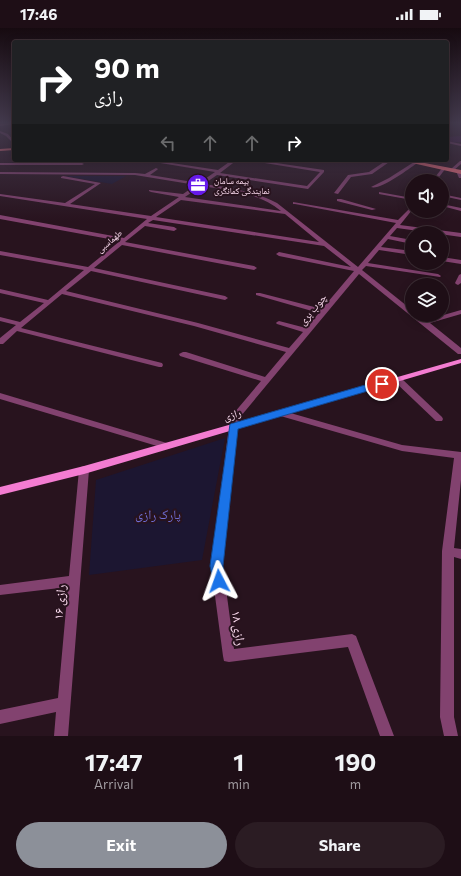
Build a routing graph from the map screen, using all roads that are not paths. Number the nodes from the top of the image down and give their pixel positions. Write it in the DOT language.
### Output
graph roads {
  1 [pos="156,162"];
  2 [pos="232,162"];
  3 [pos="262,162"];
  4 [pos="387,162"];
  5 [pos="411,162"];
  6 [pos="461,162"];
  7 [pos="415,163"];
  8 [pos="0,164"];
  9 [pos="444,168"];
  10 [pos="156,169"];
  11 [pos="452,170"];
  12 [pos="460,171"];
  13 [pos="217,172"];
  14 [pos="0,173"];
  15 [pos="68,173"];
  16 [pos="44,174"];
  17 [pos="439,174"];
  18 [pos="145,176"];
  19 [pos="461,177"];
  20 [pos="200,184"];
  21 [pos="373,187"];
  22 [pos="151,191"];
  23 [pos="336,193"];
  24 [pos="381,193"];
  25 [pos="0,195"];
  26 [pos="9,195"];
  27 [pos="449,196"];
  28 [pos="182,197"];
  29 [pos="405,198"];
  30 [pos="461,199"];
  31 [pos="0,200"];
  32 [pos="339,200"];
  33 [pos="295,203"];
  34 [pos="67,204"];
  35 [pos="377,204"];
  36 [pos="449,207"];
  37 [pos="374,209"];
  38 [pos="461,210"];
  39 [pos="286,213"];
  40 [pos="405,216"];
  41 [pos="0,217"];
  42 [pos="153,217"];
  43 [pos="369,217"];
  44 [pos="144,224"];
  45 [pos="398,224"];
  46 [pos="174,229"];
  47 [pos="461,235"];
  48 [pos="386,237"];
  49 [pos="123,241"];
  50 [pos="405,241"];
  51 [pos="325,244"];
  52 [pos="378,248"];
  53 [pos="0,253"];
  54 [pos="405,253"];
  55 [pos="278,254"];
  56 [pos="449,260"];
  57 [pos="461,262"];
  58 [pos="364,264"];
  59 [pos="254,268"];
  60 [pos="90,269"];
  61 [pos="359,271"];
  62 [pos="438,276"];
  63 [pos="461,276"];
  64 [pos="458,283"];
  65 [pos="0,291"];
  66 [pos="61,292"];
  67 [pos="258,294"];
  68 [pos="224,298"];
  69 [pos="49,302"];
  70 [pos="405,307"];
  71 [pos="324,312"];
  72 [pos="461,312"];
  73 [pos="0,318"];
  74 [pos="278,323"];
  75 [pos="424,323"];
  76 [pos="19,327"];
  77 [pos="308,331"];
  78 [pos="0,342"];
  79 [pos="291,352"];
  80 [pos="461,352"];
  81 [pos="183,354"];
  82 [pos="461,361"];
  83 [pos="159,365"];
  84 [pos="397,379"];
  85 [pos="267,380"];
  86 [pos="0,396"];
  87 [pos="280,413"];
  88 [pos="439,419"];
  89 [pos="233,427"];
  90 [pos="167,446"];
  91 [pos="460,456"];
  92 [pos="84,470"];
  93 [pos="3,491"];
  94 [pos="448,551"];
  95 [pos="461,554"];
  96 [pos="74,581"];
  97 [pos="0,590"];
  98 [pos="64,703"];
  99 [pos="0,717"];
  100 [pos="61,736"];
  101 [pos="387,736"];
  102 [pos="451,736"];
  1 -- 13 [label="street"];
  2 -- 13 [label="street, طهماسبی"];
  3 -- 13 [label="street"];
  4 -- 23 [label="street"];
  5 -- 7 [label="main road"];
  6 -- 11 [label="street"];
  7 -- 9 [label="main road"];
  7 -- 21 [label="street"];
  8 -- 15 [label="street"];
  9 -- 11 [label="main road"];
  9 -- 17 [label="street"];
  10 -- 18 [label="street"];
  11 -- 12 [label="main road"];
  12 -- 19 [label="street"];
  13 -- 20 [label="street, طهماسبی"];
  14 -- 16 [label="street"];
  15 -- 16 [label="street"];
  15 -- 18 [label="street"];
  16 -- 34 [label="street"];
  18 -- 20 [label="street"];
  20 -- 28 [label="street, طهماسبی"];
  20 -- 39 [label="street"];
  22 -- 28 [label="street"];
  24 -- 29 [label="street"];
  25 -- 26 [label="street"];
  26 -- 31 [label="street"];
  26 -- 34 [label="street"];
  27 -- 30 [label="street"];
  28 -- 39 [label="street"];
  28 -- 42 [label="street, طهماسبی"];
  32 -- 37 [label="street"];
  33 -- 43 [label="street"];
  34 -- 42 [label="street"];
  35 -- 37 [label="street"];
  36 -- 38 [label="street"];
  37 -- 43 [label="street"];
  39 -- 51 [label="street"];
  40 -- 45 [label="street, چوب بری"];
  41 -- 49 [label="street"];
  42 -- 44 [label="street, طهماسبی"];
  42 -- 51 [label="street"];
  43 -- 45 [label="street"];
  44 -- 46 [label="street"];
  44 -- 49 [label="street, طهماسبی"];
  45 -- 47 [label="street"];
  45 -- 48 [label="street, چوب بری"];
  48 -- 50 [label="street"];
  48 -- 52 [label="street, چوب بری"];
  49 -- 59 [label="street"];
  49 -- 60 [label="street, طهماسبی"];
  51 -- 61 [label="street"];
  52 -- 54 [label="street"];
  52 -- 58 [label="street, چوب بری"];
  53 -- 60 [label="street"];
  55 -- 61 [label="street"];
  56 -- 57 [label="street"];
  58 -- 61 [label="street, چوب بری"];
  58 -- 62 [label="street"];
  60 -- 66 [label="street, طهماسبی"];
  60 -- 68 [label="street"];
  61 -- 70 [label="street"];
  61 -- 71 [label="street, چوب بری"];
  63 -- 64 [label="street"];
  65 -- 69 [label="street"];
  66 -- 69 [label="street, طهماسبی"];
  66 -- 79 [label="street"];
  67 -- 71 [label="street"];
  69 -- 76 [label="street, طهماسبی"];
  71 -- 77 [label="street, چوب بری"];
  72 -- 75 [label="street"];
  73 -- 76 [label="street"];
  74 -- 77 [label="street"];
  75 -- 80 [label="street"];
  76 -- 78 [label="street, طهماسبی"];
  76 -- 83 [label="street"];
  77 -- 79 [label="street, چوب بری"];
  79 -- 85 [label="street, چوب بری"];
  81 -- 85 [label="street"];
  82 -- 84 [label="main road, رازی"];
  84 -- 87 [label="main road, رازی"];
  84 -- 88 [label="street"];
  85 -- 89 [label="street, چوب بری"];
  86 -- 90 [label="street"];
  87 -- 89 [label="main road, رازی"];
  87 -- 91 [label="street"];
  89 -- 90 [label="main road, رازی"];
  89 -- 101 [label="street, رازی ۱۸"];
  90 -- 92 [label="main road, رازی"];
  91 -- 94 [label="street"];
  92 -- 93 [label="main road, رازی"];
  92 -- 96 [label="street, رازی ۱۶"];
  94 -- 95 [label="street"];
  94 -- 102 [label="street"];
  96 -- 97 [label="street"];
  96 -- 98 [label="street, رازی ۱۶"];
  98 -- 99 [label="street"];
  98 -- 100 [label="street, رازی ۱۶"];
}
